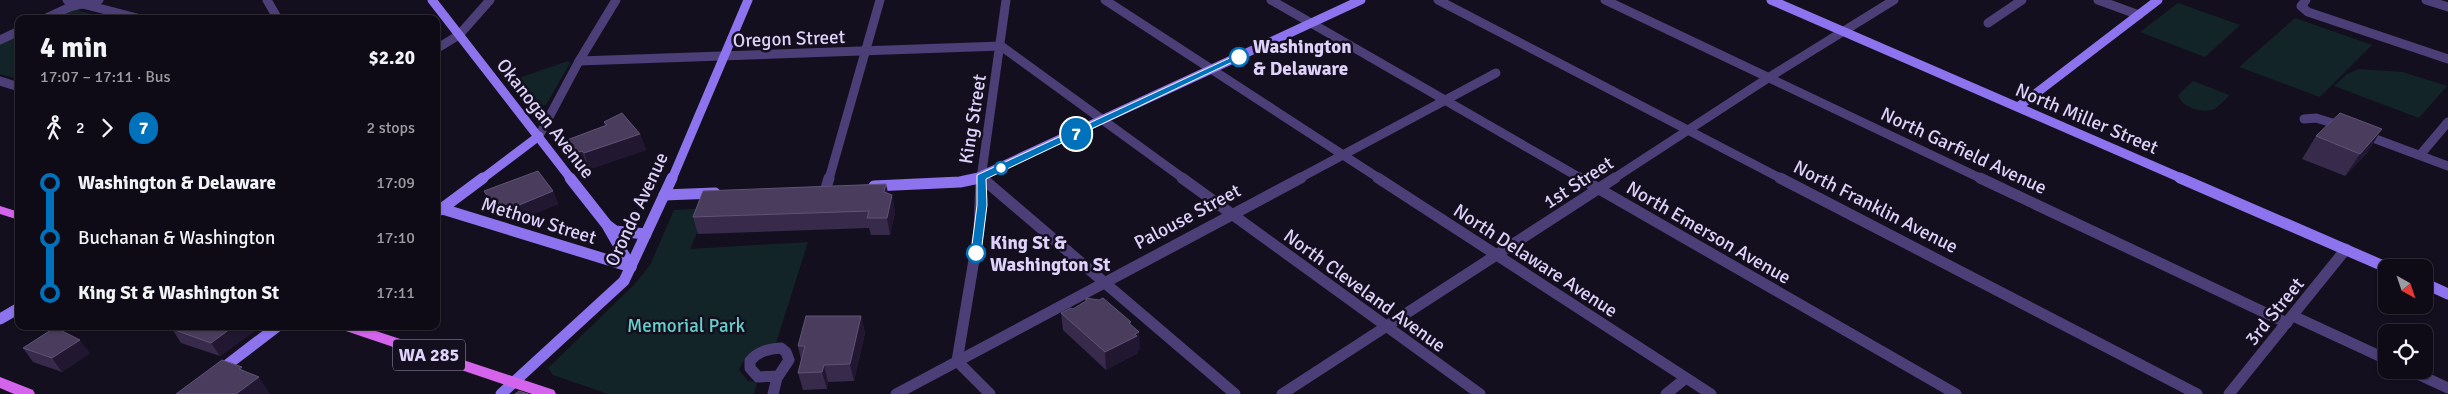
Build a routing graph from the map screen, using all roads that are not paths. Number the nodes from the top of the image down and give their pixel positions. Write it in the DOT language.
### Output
graph roads {
  1 [pos="66,0"];
  2 [pos="99,0"];
  3 [pos="267,0"];
  4 [pos="432,0"];
  5 [pos="490,0"];
  6 [pos="616,0"];
  7 [pos="748,0"];
  8 [pos="880,0"];
  9 [pos="1006,0"];
  10 [pos="1105,0"];
  11 [pos="1272,0"];
  12 [pos="1361,0"];
  13 [pos="1438,0"];
  14 [pos="1605,0"];
  15 [pos="1771,0"];
  16 [pos="1894,0"];
  17 [pos="2022,0"];
  18 [pos="2098,0"];
  19 [pos="2158,0"];
  20 [pos="2426,0"];
  21 [pos="86,2"];
  22 [pos="2304,2"];
  23 [pos="2448,7"];
  24 [pos="53,15"];
  25 [pos="128,15"];
  26 [pos="276,15"];
  27 [pos="2139,15"];
  28 [pos="1312,23"];
  29 [pos="1988,23"];
  30 [pos="1843,31"];
  31 [pos="15,33"];
  32 [pos="459,35"];
  33 [pos="0,40"];
  34 [pos="1001,46"];
  35 [pos="440,47"];
  36 [pos="865,52"];
  37 [pos="725,57"];
  38 [pos="2448,59"];
  39 [pos="579,61"];
  40 [pos="1212,70"];
  41 [pos="1496,73"];
  42 [pos="1768,78"];
  43 [pos="0,81"];
  44 [pos="15,86"];
  45 [pos="1444,100"];
  46 [pos="2018,107"];
  47 [pos="2304,119"];
  48 [pos="1104,121"];
  49 [pos="2448,122"];
  50 [pos="1689,130"];
  51 [pos="539,136"];
  52 [pos="1343,154"];
  53 [pos="2420,155"];
  54 [pos="2448,166"];
  55 [pos="981,177"];
  56 [pos="865,186"];
  57 [pos="826,188"];
  58 [pos="1599,188"];
  59 [pos="721,192"];
  60 [pos="664,195"];
  61 [pos="440,208"];
  62 [pos="0,210"];
  63 [pos="440,210"];
  64 [pos="1230,214"];
  65 [pos="15,215"];
  66 [pos="607,225"];
  67 [pos="646,234"];
  68 [pos="2346,249"];
  69 [pos="1497,255"];
  70 [pos="2378,263"];
  71 [pos="632,267"];
  72 [pos="1104,282"];
  73 [pos="2433,287"];
  74 [pos="2448,294"];
  75 [pos="15,310"];
  76 [pos="0,319"];
  77 [pos="2290,320"];
  78 [pos="1387,327"];
  79 [pos="273,330"];
  80 [pos="357,330"];
  81 [pos="2378,356"];
  82 [pos="957,361"];
  83 [pos="778,376"];
  84 [pos="209,378"];
  85 [pos="1686,378"];
  86 [pos="2428,379"];
  87 [pos="0,382"];
  88 [pos="513,383"];
  89 [pos="2448,388"];
  90 [pos="2234,393"];
  91 [pos="28,394"];
  92 [pos="501,394"];
  93 [pos="548,394"];
  94 [pos="772,394"];
  95 [pos="896,394"];
  96 [pos="990,394"];
  97 [pos="1235,394"];
  98 [pos="1282,394"];
  99 [pos="1480,394"];
  100 [pos="1666,394"];
  101 [pos="1711,394"];
  102 [pos="1956,394"];
  103 [pos="2197,394"];
  1 -- 21 [label="street"];
  2 -- 21 [label="street"];
  3 -- 26 [label="street"];
  4 -- 32 [label="street, Okanogan Avenue"];
  5 -- 32 [label="street"];
  6 -- 39 [label="street"];
  7 -- 37 [label="street, Orondo Avenue"];
  8 -- 36 [label="street"];
  9 -- 34 [label="street, King Street"];
  10 -- 40 [label="street, North Delaware Avenue"];
  11 -- 28 [label="street, North Emerson Avenue"];
  12 -- 28 [label="street"];
  13 -- 50 [label="street, North Franklin Avenue"];
  14 -- 42 [label="street, North Garfield Avenue"];
  15 -- 30 [label="street, North Miller Street"];
  16 -- 30 [label="street, 1st Street"];
  17 -- 29 [label="street"];
  18 -- 27 [label="street"];
  19 -- 27 [label="street"];
  20 -- 23 [label="street"];
  21 -- 24 [label="street"];
  21 -- 25 [label="street"];
  22 -- 38 [label="street"];
  27 -- 46 [label="street"];
  28 -- 40 [label="street"];
  28 -- 45 [label="street, North Emerson Avenue"];
  30 -- 42 [label="street, 1st Street"];
  30 -- 46 [label="street, North Miller Street"];
  31 -- 33 [label="street"];
  32 -- 35 [label="street"];
  32 -- 51 [label="street, Okanogan Avenue"];
  34 -- 36 [label="street, Oregon Street"];
  34 -- 48 [label="street, North Cleveland Avenue"];
  34 -- 55 [label="street, King Street"];
  36 -- 37 [label="street, Oregon Street"];
  36 -- 57 [label="street"];
  37 -- 39 [label="street, Oregon Street"];
  37 -- 60 [label="street, Orondo Avenue"];
  39 -- 51 [label="street"];
  40 -- 48 [label="street"];
  40 -- 52 [label="street, North Delaware Avenue"];
  41 -- 45 [label="street, Palouse Street"];
  42 -- 50 [label="street, 1st Street"];
  42 -- 77 [label="street, North Garfield Avenue"];
  43 -- 44 [label="street"];
  45 -- 52 [label="street, Palouse Street"];
  45 -- 58 [label="street, North Emerson Avenue"];
  46 -- 68 [label="street, North Miller Street"];
  47 -- 53 [label="street"];
  48 -- 55 [label="street"];
  48 -- 64 [label="street, North Cleveland Avenue"];
  49 -- 53 [label="street"];
  50 -- 58 [label="street, 1st Street"];
  50 -- 103 [label="street, North Franklin Avenue"];
  51 -- 61 [label="street"];
  51 -- 66 [label="street, Okanogan Avenue"];
  52 -- 64 [label="street, Palouse Street"];
  52 -- 69 [label="street, North Delaware Avenue"];
  53 -- 54 [label="street"];
  55 -- 56 [label="street"];
  55 -- 72 [label="street"];
  55 -- 82 [label="street, King Street"];
  58 -- 69 [label="street, 1st Street"];
  58 -- 102 [label="street, North Emerson Avenue"];
  59 -- 60 [label="street"];
  60 -- 67 [label="street, Orondo Avenue"];
  62 -- 65 [label="main road"];
  63 -- 71 [label="street, Methow Street"];
  64 -- 72 [label="street, Palouse Street"];
  64 -- 78 [label="street, North Cleveland Avenue"];
  66 -- 67 [label="street"];
  66 -- 71 [label="street, Okanogan Avenue"];
  67 -- 71 [label="street, Orondo Avenue"];
  68 -- 70 [label="street, North Miller Street"];
  68 -- 77 [label="street, 3rd Street"];
  69 -- 78 [label="street, 1st Street"];
  69 -- 85 [label="street, North Delaware Avenue"];
  71 -- 88 [label="street, Orondo Avenue"];
  72 -- 82 [label="street, Palouse Street"];
  72 -- 97 [label="street"];
  73 -- 74 [label="street"];
  75 -- 76 [label="street"];
  77 -- 81 [label="street, North Garfield Avenue"];
  77 -- 90 [label="street, 3rd Street"];
  78 -- 98 [label="street, 1st Street"];
  78 -- 99 [label="street, North Cleveland Avenue"];
  79 -- 84 [label="street"];
  80 -- 88 [label="main road, WA 285"];
  82 -- 95 [label="street, Palouse Street"];
  82 -- 96 [label="street"];
  83 -- 94 [label="street"];
  85 -- 100 [label="street"];
  85 -- 101 [label="street, North Delaware Avenue"];
  86 -- 89 [label="street"];
  87 -- 91 [label="main road"];
  88 -- 92 [label="street, Orondo Avenue"];
  88 -- 93 [label="main road, WA 285"];
}
